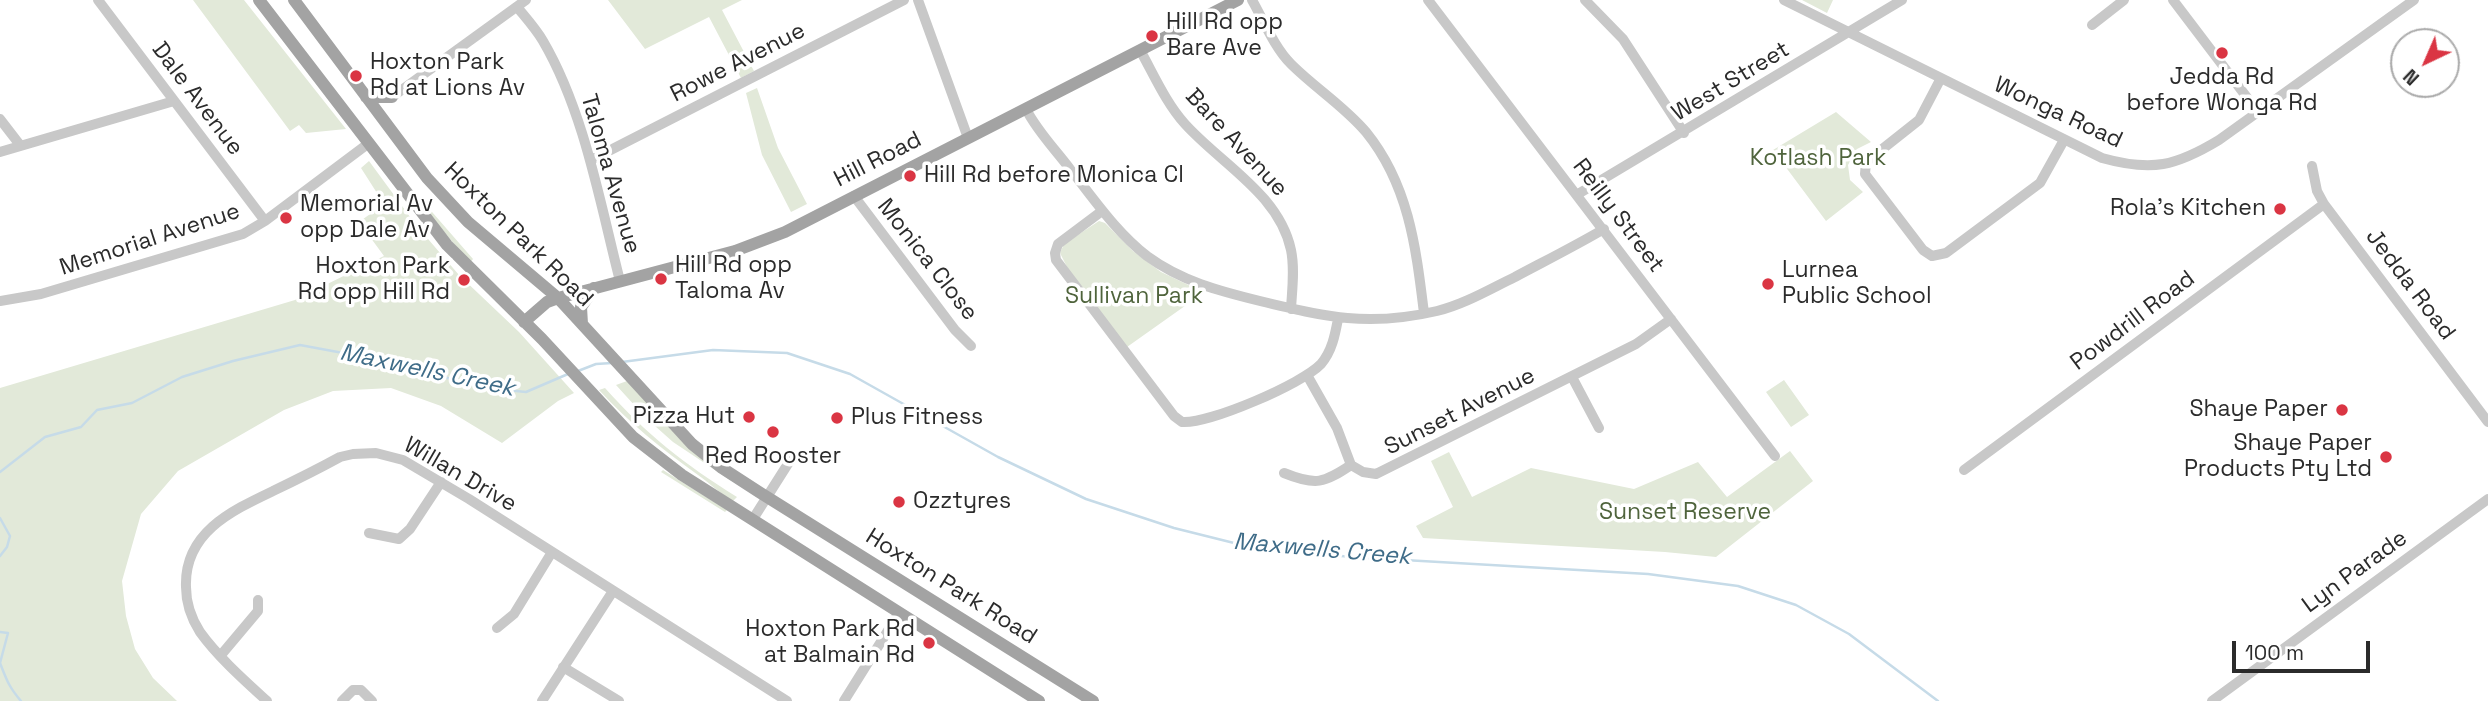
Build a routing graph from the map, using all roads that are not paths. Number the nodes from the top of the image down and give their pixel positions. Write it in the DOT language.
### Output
graph roads {
  1 [pos="98,0"];
  2 [pos="259,0"];
  3 [pos="294,0"];
  4 [pos="904,0"];
  5 [pos="918,0"];
  6 [pos="1238,0"];
  7 [pos="1252,0"];
  8 [pos="1428,0"];
  9 [pos="1586,0"];
  10 [pos="1784,0"];
  11 [pos="1902,0"];
  12 [pos="2124,0"];
  13 [pos="2173,0"];
  14 [pos="2414,0"];
  15 [pos="521,3"];
  16 [pos="2092,25"];
  17 [pos="1849,33"];
  18 [pos="1140,50"];
  19 [pos="1941,78"];
  20 [pos="366,97"];
  21 [pos="392,97"];
  22 [pos="174,101"];
  23 [pos="1026,109"];
  24 [pos="2258,112"];
  25 [pos="0,119"];
  26 [pos="1684,133"];
  27 [pos="968,138"];
  28 [pos="2064,140"];
  29 [pos="369,143"];
  30 [pos="20,145"];
  31 [pos="0,152"];
  32 [pos="590,159"];
  33 [pos="2312,166"];
  34 [pos="1578,194"];
  35 [pos="854,196"];
  36 [pos="2325,204"];
  37 [pos="1102,211"];
  38 [pos="265,221"];
  39 [pos="1604,229"];
  40 [pos="620,281"];
  41 [pos="594,288"];
  42 [pos="558,298"];
  43 [pos="0,300"];
  44 [pos="1291,309"];
  45 [pos="1424,313"];
  46 [pos="1338,319"];
  47 [pos="1671,319"];
  48 [pos="524,322"];
  49 [pos="582,324"];
  50 [pos="971,346"];
  51 [pos="1307,375"];
  52 [pos="1572,377"];
  53 [pos="2488,422"];
  54 [pos="1599,428"];
  55 [pos="1775,456"];
  56 [pos="791,459"];
  57 [pos="1351,465"];
  58 [pos="1964,470"];
  59 [pos="1284,473"];
  60 [pos="441,482"];
  61 [pos="767,497"];
  62 [pos="2488,499"];
  63 [pos="753,519"];
  64 [pos="369,533"];
  65 [pos="551,552"];
  66 [pos="612,591"];
  67 [pos="258,600"];
  68 [pos="899,613"];
  69 [pos="498,628"];
  70 [pos="220,655"];
  71 [pos="563,667"];
  72 [pos="267,701"];
  73 [pos="342,701"];
  74 [pos="372,701"];
  75 [pos="542,701"];
  76 [pos="619,701"];
  77 [pos="787,701"];
  78 [pos="844,701"];
  79 [pos="1039,701"];
  80 [pos="1093,701"];
  81 [pos="2213,701"];
  1 -- 22 [label="street, Dale Avenue"];
  2 -- 29 [label="main road"];
  3 -- 20 [label="main road, Hoxton Park Road"];
  4 -- 32 [label="street, Rowe Avenue"];
  5 -- 27 [label="street"];
  6 -- 18 [label="main road, Hill Road"];
  7 -- 45 [label="street"];
  8 -- 34 [label="street, Reilly Street"];
  9 -- 26 [label="street"];
  10 -- 17 [label="street, Wonga Road"];
  11 -- 17 [label="street, West Street"];
  12 -- 16 [label="street"];
  13 -- 24 [label="street"];
  14 -- 24 [label="street, Wonga Road"];
  15 -- 21 [label="street"];
  15 -- 32 [label="street, Taloma Avenue"];
  17 -- 19 [label="street, Wonga Road"];
  17 -- 26 [label="street, West Street"];
  18 -- 23 [label="main road, Hill Road"];
  18 -- 44 [label="street, Bare Avenue"];
  19 -- 28 [label="street, Wonga Road"];
  19 -- 28 [label="street"];
  20 -- 21 [label="main road"];
  20 -- 42 [label="main road, Hoxton Park Road"];
  22 -- 30 [label="street"];
  22 -- 38 [label="street, Dale Avenue"];
  23 -- 27 [label="main road, Hill Road"];
  23 -- 37 [label="street"];
  24 -- 28 [label="street, Wonga Road"];
  25 -- 30 [label="street"];
  26 -- 34 [label="street, West Street"];
  27 -- 35 [label="main road, Hill Road"];
  29 -- 38 [label="street, Memorial Avenue"];
  29 -- 48 [label="main road"];
  30 -- 31 [label="street"];
  32 -- 40 [label="street, Taloma Avenue"];
  33 -- 36 [label="street, Jedda Road"];
  34 -- 39 [label="street, Reilly Street"];
  35 -- 40 [label="main road, Hill Road"];
  35 -- 50 [label="street, Monica Close"];
  36 -- 53 [label="street, Jedda Road"];
  36 -- 58 [label="street, Powdrill Road"];
  37 -- 44 [label="street"];
  37 -- 51 [label="street"];
  38 -- 43 [label="street, Memorial Avenue"];
  39 -- 45 [label="street"];
  39 -- 47 [label="street, Reilly Street"];
  40 -- 41 [label="main road, Hill Road"];
  41 -- 42 [label="main road, Hill Road"];
  41 -- 49 [label="main road"];
  42 -- 48 [label="main road, Hill Road"];
  42 -- 49 [label="main road, Hoxton Park Road"];
  44 -- 46 [label="street"];
  45 -- 46 [label="street"];
  46 -- 51 [label="street"];
  47 -- 52 [label="street, Sunset Avenue"];
  47 -- 55 [label="street, Reilly Street"];
  48 -- 63 [label="main road"];
  49 -- 61 [label="main road, Hoxton Park Road"];
  51 -- 57 [label="street"];
  52 -- 54 [label="street"];
  52 -- 57 [label="street, Sunset Avenue"];
  56 -- 61 [label="street"];
  57 -- 59 [label="street"];
  60 -- 64 [label="street"];
  60 -- 65 [label="street, Willan Drive"];
  60 -- 70 [label="street, Willan Drive"];
  61 -- 63 [label="street"];
  61 -- 80 [label="main road, Hoxton Park Road"];
  62 -- 81 [label="street, Lyn Parade"];
  63 -- 68 [label="main road"];
  65 -- 66 [label="street, Willan Drive"];
  65 -- 69 [label="street"];
  66 -- 71 [label="street"];
  66 -- 77 [label="street, Willan Drive"];
  67 -- 70 [label="street"];
  68 -- 78 [label="street"];
  68 -- 79 [label="main road"];
  70 -- 72 [label="street, Willan Drive"];
  71 -- 75 [label="street"];
  71 -- 76 [label="street"];
  73 -- 74 [label="street"];
}
